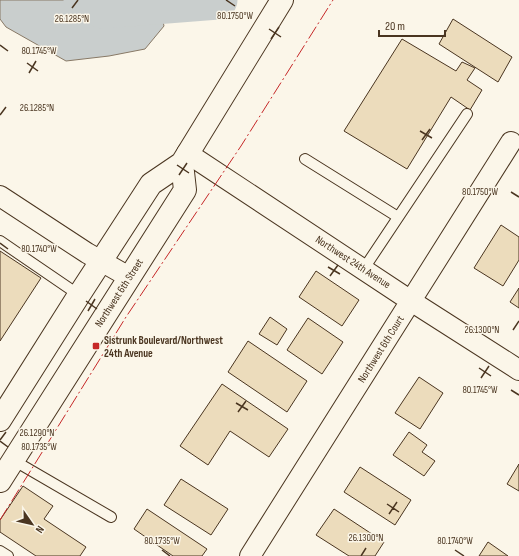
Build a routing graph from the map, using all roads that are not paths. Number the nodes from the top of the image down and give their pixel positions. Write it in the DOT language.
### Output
graph roads {
  1 [pos="282,0"];
  2 [pos="467,114"];
  3 [pos="511,142"];
  4 [pos="185,158"];
  5 [pos="305,159"];
  6 [pos="0,196"];
  7 [pos="398,217"];
  8 [pos="0,241"];
  9 [pos="101,260"];
  10 [pos="363,270"];
  11 [pos="129,277"];
  12 [pos="79,295"];
  13 [pos="411,301"];
  14 [pos="519,370"];
  15 [pos="0,420"];
  16 [pos="13,460"];
  17 [pos="0,481"];
  18 [pos="111,517"];
  19 [pos="0,551"];
  20 [pos="8,556"];
  21 [pos="250,556"];
  1 -- 4 [label="street"];
  2 -- 7 [label="lane"];
  3 -- 13 [label="street, Northwest 6th Court"];
  4 -- 9 [label="street"];
  4 -- 10 [label="street, Northwest 24th Avenue"];
  4 -- 11 [label="street, Northwest 6th Street"];
  5 -- 7 [label="lane"];
  6 -- 9 [label="street"];
  7 -- 10 [label="lane"];
  8 -- 12 [label="lane"];
  9 -- 11 [label="street"];
  9 -- 12 [label="street"];
  10 -- 13 [label="street, Northwest 24th Avenue"];
  11 -- 16 [label="street, Northwest 6th Street"];
  12 -- 15 [label="street"];
  13 -- 14 [label="street, Northwest 24th Avenue"];
  13 -- 21 [label="street, Northwest 6th Court"];
  16 -- 17 [label="street, Northwest 6th Street"];
  16 -- 18 [label="lane"];
  19 -- 20 [label="lane"];
}
